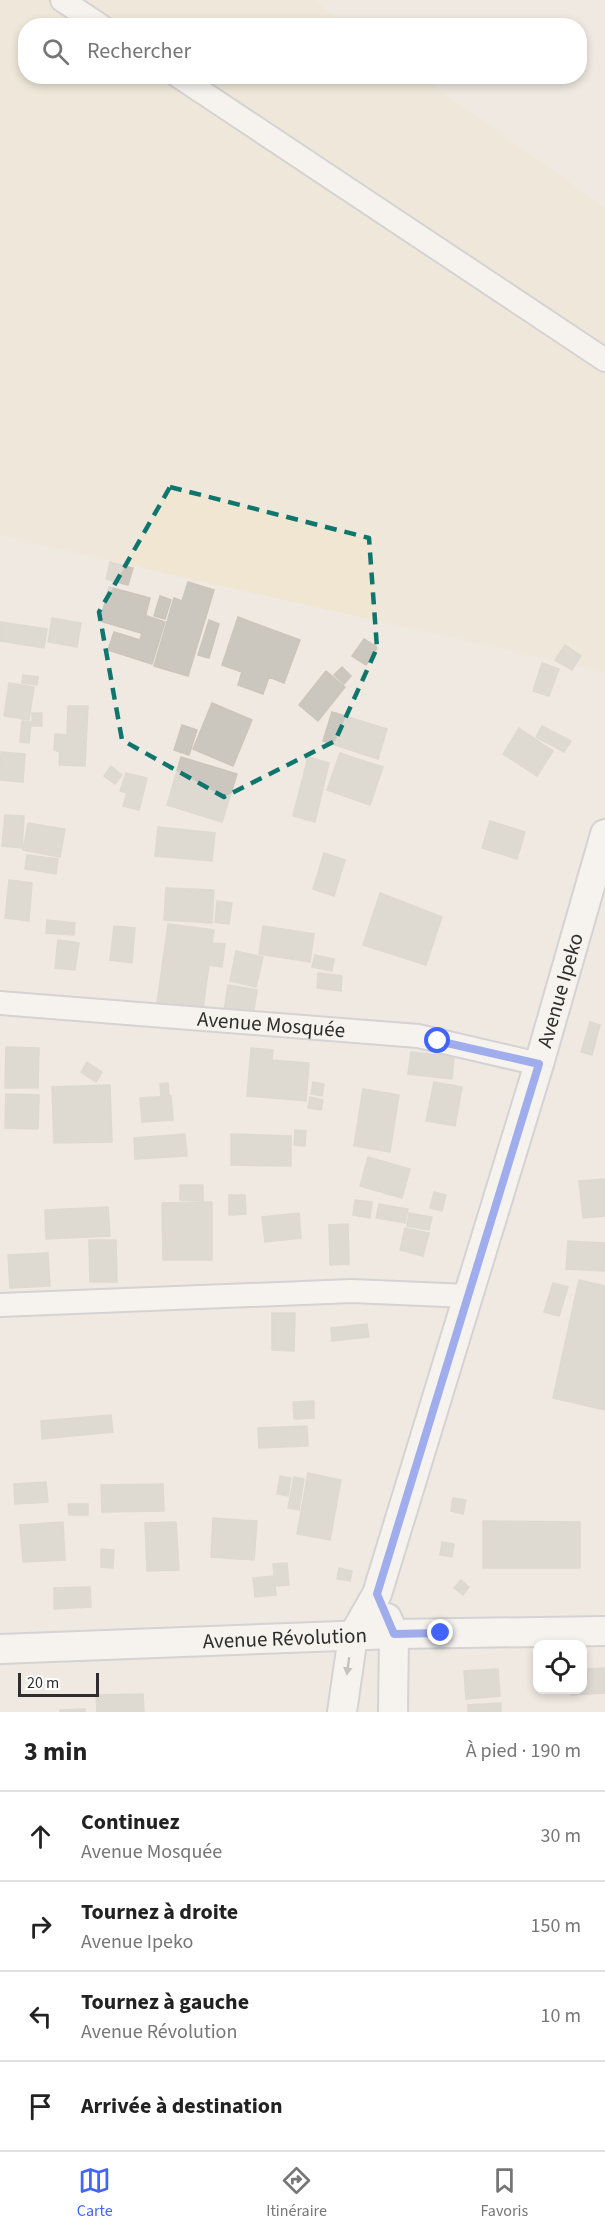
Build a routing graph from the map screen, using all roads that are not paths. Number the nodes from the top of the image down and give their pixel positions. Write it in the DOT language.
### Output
graph roads {
  1 [pos="62,0"];
  2 [pos="89,18"];
  3 [pos="190,84"];
  4 [pos="605,360"];
  5 [pos="605,834"];
  6 [pos="0,1003"];
  7 [pos="539,1064"];
  8 [pos="468,1296"];
  9 [pos="0,1305"];
  10 [pos="377,1594"];
  11 [pos="605,1631"];
  12 [pos="394,1634"];
  13 [pos="352,1636"];
  14 [pos="0,1649"];
  15 [pos="342,1712"];
  16 [pos="393,1712"];
  1 -- 2 [label="street"];
  3 -- 4 [label="street"];
  5 -- 7 [label="street, Avenue Ipeko"];
  6 -- 7 [label="street, Avenue Mosquée"];
  7 -- 8 [label="street, Avenue Ipeko"];
  8 -- 9 [label="street"];
  8 -- 10 [label="street, Avenue Ipeko"];
  10 -- 12 [label="street"];
  10 -- 13 [label="street, Avenue Ipeko"];
  11 -- 12 [label="street, Avenue Révolution"];
  12 -- 13 [label="street, Avenue Révolution"];
  12 -- 16 [label="street"];
  13 -- 14 [label="street, Avenue Révolution"];
  13 -- 15 [label="street, Avenue Ipeko, one-way"];
}
